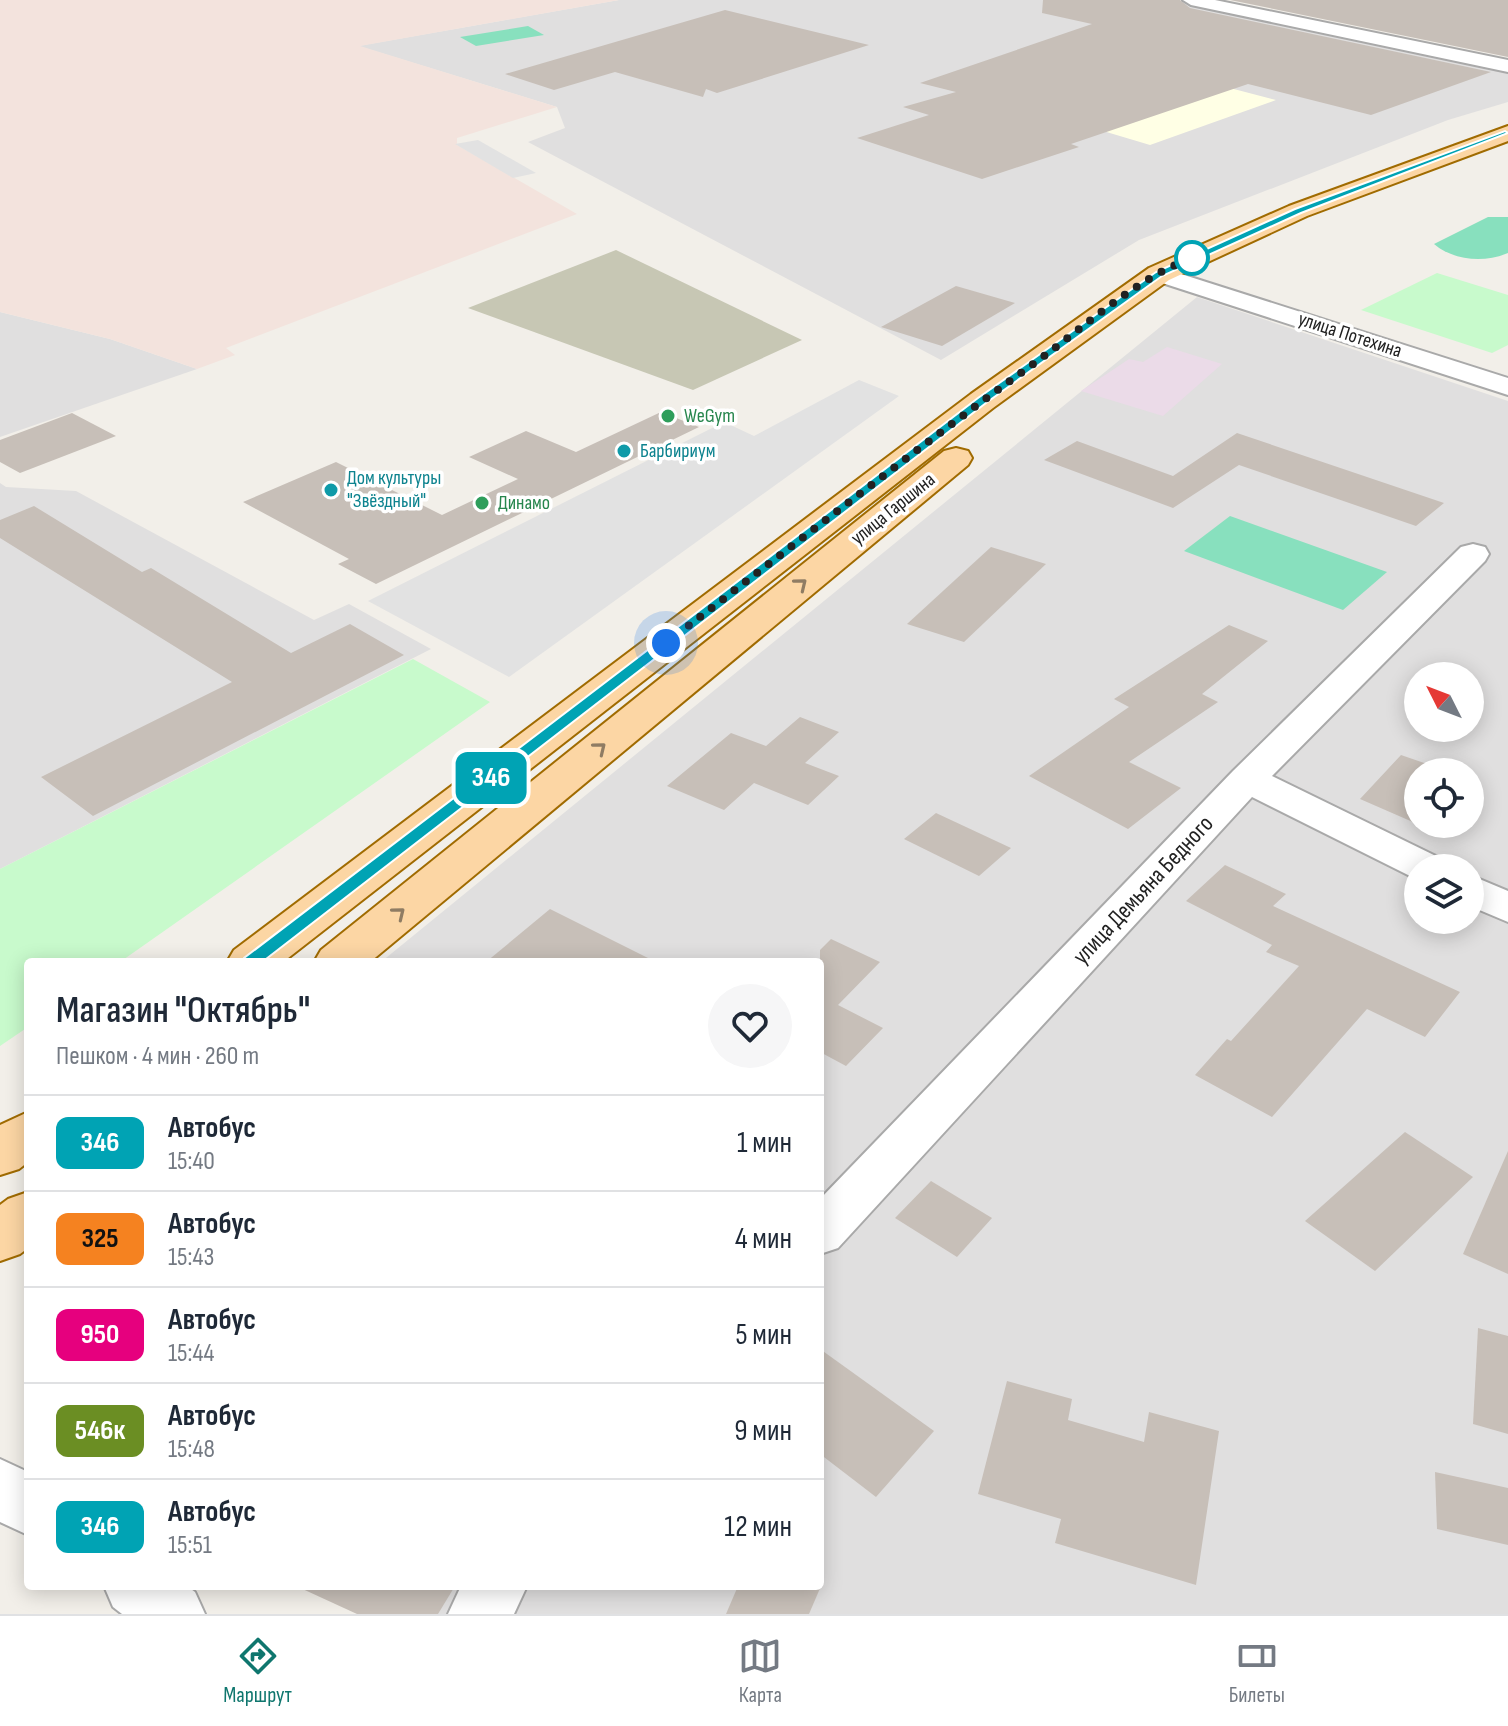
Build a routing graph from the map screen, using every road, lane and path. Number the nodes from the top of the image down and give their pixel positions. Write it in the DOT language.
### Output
graph roads {
  1 [pos="1191,0"];
  2 [pos="1508,66"];
  3 [pos="1508,133"];
  4 [pos="1508,152"];
  5 [pos="1176,278"];
  6 [pos="1508,387"];
  7 [pos="1473,554"];
  8 [pos="1247,779"];
  9 [pos="1404,857"];
  10 [pos="1484,896"];
  11 [pos="1508,908"];
  12 [pos="256,958"];
  13 [pos="343,958"];
  14 [pos="24,1136"];
  15 [pos="0,1154"];
  16 [pos="24,1218"];
  17 [pos="824,1229"];
  18 [pos="0,1238"];
  19 [pos="0,1486"];
  20 [pos="24,1504"];
  21 [pos="140,1590"];
  22 [pos="494,1590"];
  23 [pos="173,1614"];
  24 [pos="480,1614"];
  1 -- 2 [label="street"];
  3 -- 5 [label="main road, улица Гаршина"];
  4 -- 5 [label="main road, улица Гаршина"];
  5 -- 6 [label="street, улица Потехина"];
  5 -- 12 [label="main road, улица Гаршина"];
  13 -- 5 [label="main road, улица Гаршина, one-way"];
  7 -- 8 [label="street, улица Демьяна Бедного"];
  8 -- 9 [label="street"];
  8 -- 17 [label="street, улица Демьяна Бедного"];
  10 -- 11 [label="street"];
  14 -- 15 [label="main road"];
  16 -- 18 [label="main road"];
  19 -- 20 [label="street"];
  21 -- 23 [label="street"];
  22 -- 24 [label="street"];
}
